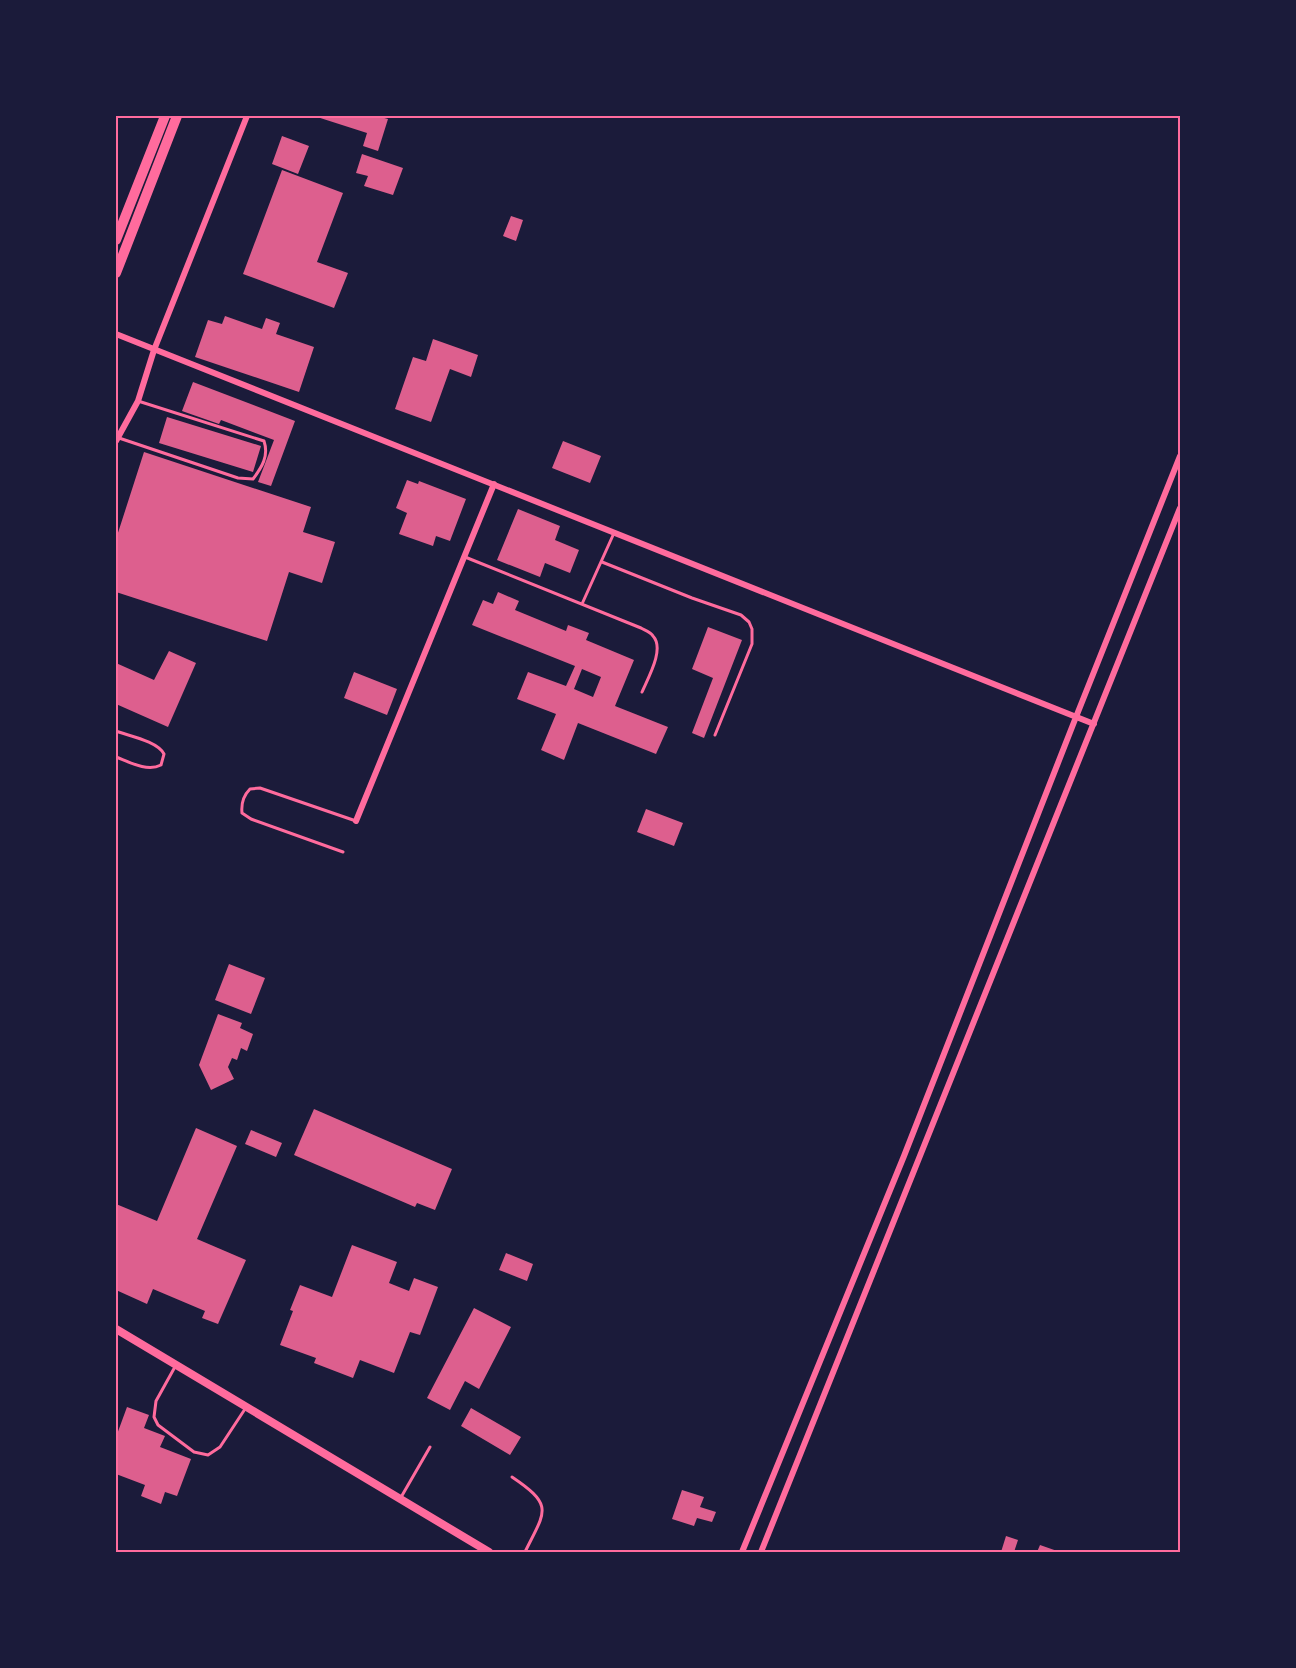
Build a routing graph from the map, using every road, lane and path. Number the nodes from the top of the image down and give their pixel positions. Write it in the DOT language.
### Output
graph roads {
  1 [pos="165,116"];
  2 [pos="177,116"];
  3 [pos="247,116"];
  4 [pos="116,240"];
  5 [pos="116,273"];
  6 [pos="116,334"];
  7 [pos="154,350"];
  8 [pos="138,400"];
  9 [pos="116,440"];
  10 [pos="1180,456"];
  11 [pos="494,484"];
  12 [pos="1180,508"];
  13 [pos="614,533"];
  14 [pos="465,557"];
  15 [pos="602,562"];
  16 [pos="582,604"];
  17 [pos="642,692"];
  18 [pos="1076,717"];
  19 [pos="1094,724"];
  20 [pos="116,731"];
  21 [pos="715,735"];
  22 [pos="116,757"];
  23 [pos="116,798"];
  24 [pos="116,811"];
  25 [pos="356,820"];
  26 [pos="343,852"];
  27 [pos="904,1156"];
  28 [pos="917,1161"];
  29 [pos="116,1329"];
  30 [pos="176,1365"];
  31 [pos="246,1408"];
  32 [pos="430,1447"];
  33 [pos="512,1478"];
  34 [pos="400,1500"];
  35 [pos="489,1552"];
  36 [pos="525,1552"];
  37 [pos="742,1552"];
  38 [pos="760,1552"];
  1 -- 4 [label="highway"];
  2 -- 5 [label="highway"];
  3 -- 7 [label="street"];
  6 -- 7 [label="street"];
  7 -- 8 [label="street"];
  7 -- 11 [label="street"];
  8 -- 9 [label="street"];
  8 -- 9 [label="lane"];
  10 -- 18 [label="street"];
  11 -- 13 [label="street"];
  11 -- 14 [label="street"];
  12 -- 19 [label="street"];
  13 -- 15 [label="lane"];
  13 -- 18 [label="street"];
  14 -- 16 [label="lane"];
  14 -- 25 [label="street"];
  15 -- 16 [label="lane"];
  15 -- 21 [label="lane"];
  16 -- 17 [label="lane"];
  18 -- 19 [label="street"];
  18 -- 27 [label="street"];
  19 -- 28 [label="street"];
  20 -- 22 [label="lane"];
  23 -- 24 [label="lane"];
  25 -- 26 [label="lane"];
  27 -- 28 [label="street"];
  27 -- 37 [label="street"];
  28 -- 38 [label="street"];
  29 -- 30 [label="street"];
  30 -- 31 [label="street"];
  30 -- 31 [label="lane"];
  31 -- 34 [label="street"];
  32 -- 34 [label="lane"];
  33 -- 36 [label="lane"];
  34 -- 35 [label="street"];
}
